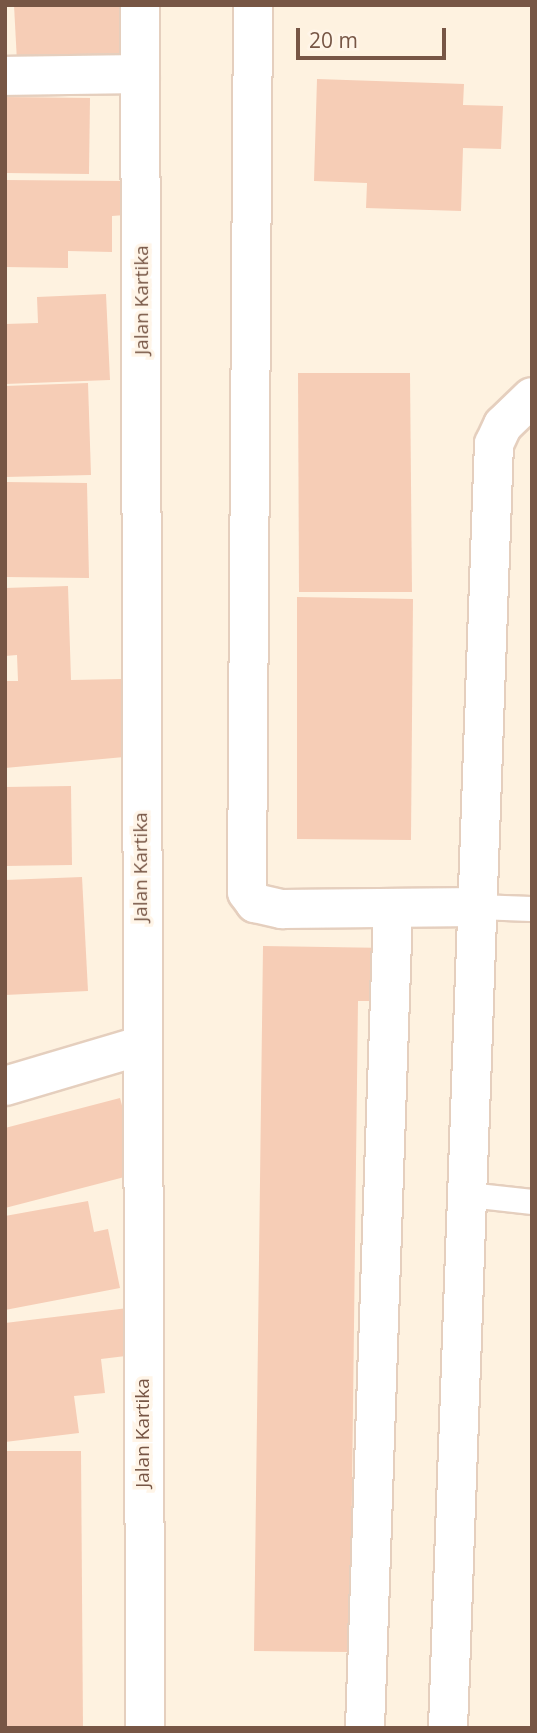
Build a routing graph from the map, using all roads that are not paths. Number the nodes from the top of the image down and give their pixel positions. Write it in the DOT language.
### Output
graph roads {
  1 [pos="139,5"];
  2 [pos="253,5"];
  3 [pos="140,74"];
  4 [pos="5,76"];
  5 [pos="532,397"];
  6 [pos="477,907"];
  7 [pos="393,908"];
  8 [pos="532,909"];
  9 [pos="140,1046"];
  10 [pos="5,1086"];
  11 [pos="469,1195"];
  12 [pos="532,1202"];
  13 [pos="145,1728"];
  14 [pos="365,1728"];
  15 [pos="448,1728"];
  1 -- 3 [label="street, Jalan Kartika"];
  2 -- 7 [label="street"];
  3 -- 4 [label="street"];
  3 -- 9 [label="street, Jalan Kartika"];
  5 -- 6 [label="street"];
  6 -- 7 [label="street"];
  6 -- 8 [label="lane"];
  6 -- 11 [label="street"];
  7 -- 14 [label="street"];
  9 -- 10 [label="street"];
  9 -- 13 [label="street, Jalan Kartika"];
  11 -- 12 [label="lane"];
  11 -- 15 [label="street"];
}
